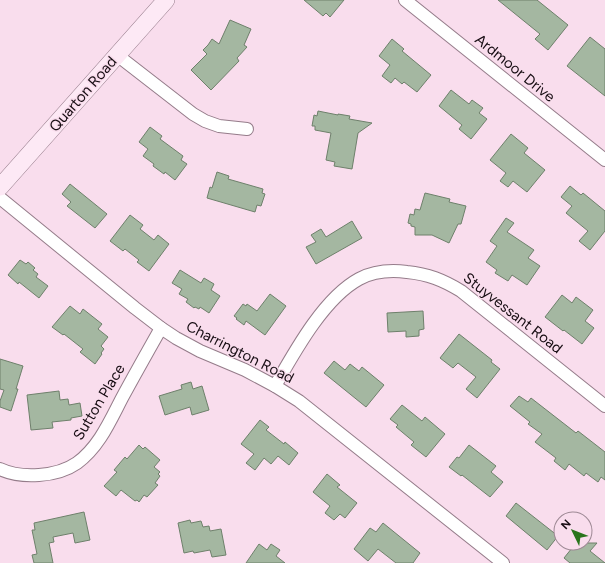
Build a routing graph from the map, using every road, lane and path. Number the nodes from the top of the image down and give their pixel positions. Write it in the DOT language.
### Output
graph roads {
  1 [pos="166,0"];
  2 [pos="405,0"];
  3 [pos="117,55"];
  4 [pos="247,129"];
  5 [pos="605,160"];
  6 [pos="0,187"];
  7 [pos="0,198"];
  8 [pos="161,328"];
  9 [pos="275,386"];
  10 [pos="605,406"];
  11 [pos="0,469"];
  12 [pos="503,563"];
  1 -- 3 [label="street, Quarton Road"];
  2 -- 5 [label="street, Ardmoor Drive"];
  3 -- 4 [label="street"];
  3 -- 6 [label="street, Quarton Road"];
  7 -- 8 [label="street, Charrington Road"];
  8 -- 9 [label="street, Charrington Road"];
  8 -- 11 [label="street, Sutton Place"];
  9 -- 10 [label="street, Stuyvessant Road"];
  9 -- 12 [label="street, Charrington Road"];
}
